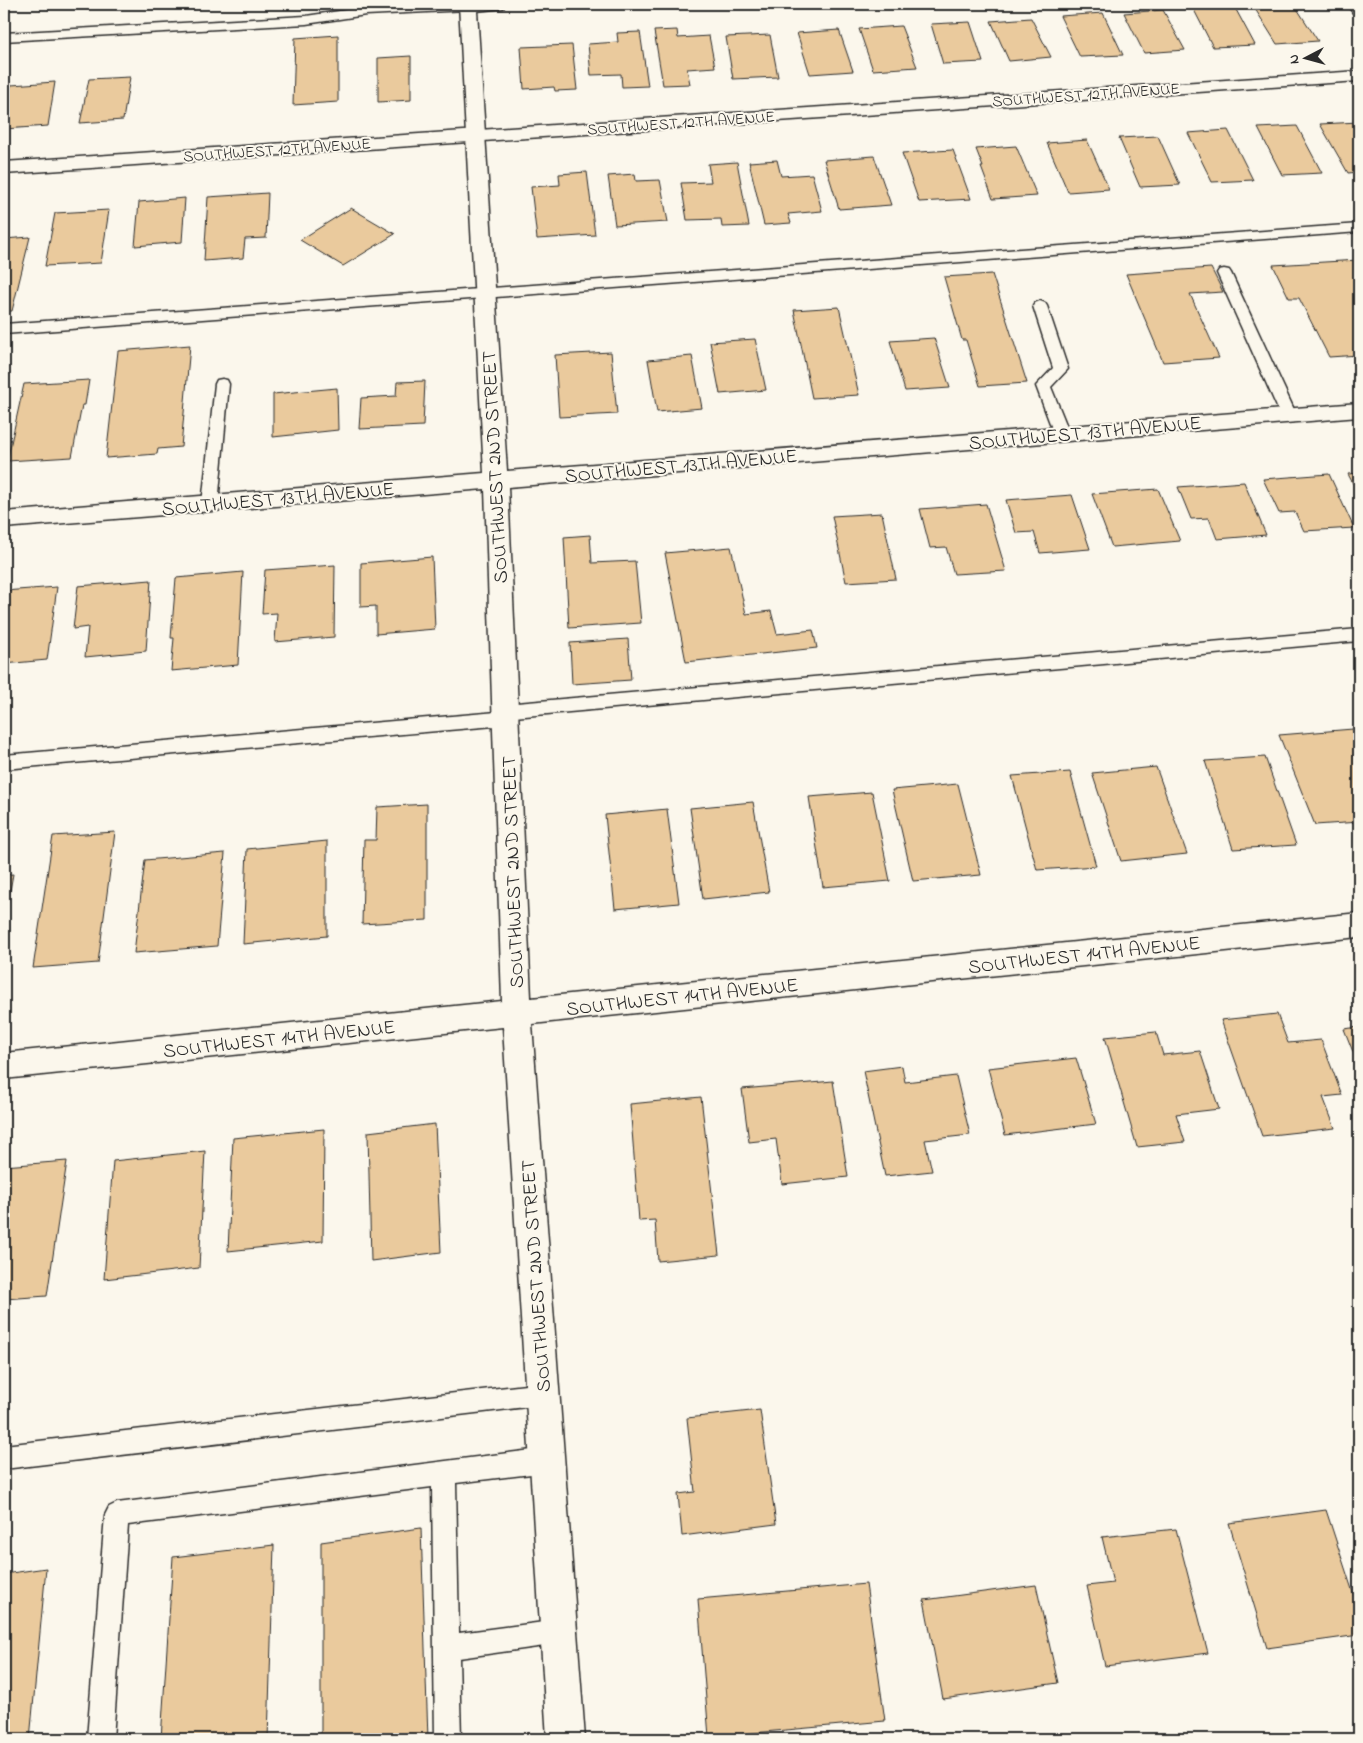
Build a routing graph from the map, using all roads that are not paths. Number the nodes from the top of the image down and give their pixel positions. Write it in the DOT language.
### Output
graph roads {
  1 [pos="308,4"];
  2 [pos="497,4"];
  3 [pos="1356,4"];
  4 [pos="468,5"];
  5 [pos="1359,9"];
  6 [pos="306,20"];
  7 [pos="4,37"];
  8 [pos="1359,76"];
  9 [pos="476,136"];
  10 [pos="4,168"];
  11 [pos="1359,228"];
  12 [pos="1224,273"];
  13 [pos="485,293"];
  14 [pos="1040,306"];
  15 [pos="4,329"];
  16 [pos="222,384"];
  17 [pos="1359,410"];
  18 [pos="1289,416"];
  19 [pos="1062,434"];
  20 [pos="496,480"];
  21 [pos="210,504"];
  22 [pos="4,520"];
  23 [pos="1359,635"];
  24 [pos="506,714"];
  25 [pos="4,762"];
  26 [pos="1359,925"];
  27 [pos="517,1014"];
  28 [pos="4,1066"];
  29 [pos="543,1394"];
  30 [pos="4,1458"];
  31 [pos="548,1460"];
  32 [pos="444,1473"];
  33 [pos="559,1632"];
  34 [pos="446,1647"];
  35 [pos="100,1739"];
  36 [pos="448,1739"];
  37 [pos="566,1739"];
  1 -- 6 [label="lane"];
  2 -- 4 [label="street"];
  3 -- 5 [label="street"];
  4 -- 6 [label="lane"];
  4 -- 9 [label="street, SOUTHWEST 2ND STREET"];
  6 -- 7 [label="lane"];
  8 -- 9 [label="street, SOUTHWEST 12TH AVENUE"];
  9 -- 10 [label="street, SOUTHWEST 12TH AVENUE"];
  9 -- 13 [label="street, SOUTHWEST 2ND STREET"];
  11 -- 13 [label="lane"];
  12 -- 18 [label="lane"];
  13 -- 15 [label="lane"];
  13 -- 20 [label="street, SOUTHWEST 2ND STREET"];
  14 -- 19 [label="lane"];
  16 -- 21 [label="lane"];
  17 -- 18 [label="street, SOUTHWEST 13TH AVENUE"];
  18 -- 19 [label="street, SOUTHWEST 13TH AVENUE"];
  19 -- 20 [label="street, SOUTHWEST 13TH AVENUE"];
  20 -- 21 [label="street, SOUTHWEST 13TH AVENUE"];
  20 -- 24 [label="street, SOUTHWEST 2ND STREET"];
  21 -- 22 [label="street, SOUTHWEST 13TH AVENUE"];
  23 -- 24 [label="lane"];
  24 -- 25 [label="lane"];
  24 -- 27 [label="street, SOUTHWEST 2ND STREET"];
  26 -- 27 [label="street, SOUTHWEST 14TH AVENUE"];
  27 -- 28 [label="street, SOUTHWEST 14TH AVENUE"];
  27 -- 29 [label="street, SOUTHWEST 2ND STREET"];
  29 -- 30 [label="lane"];
  29 -- 31 [label="street, SOUTHWEST 2ND STREET"];
  31 -- 32 [label="lane"];
  31 -- 33 [label="street, SOUTHWEST 2ND STREET"];
  32 -- 34 [label="lane"];
  32 -- 35 [label="lane"];
  33 -- 34 [label="lane"];
  33 -- 37 [label="street, SOUTHWEST 2ND STREET"];
  34 -- 36 [label="lane"];
}
